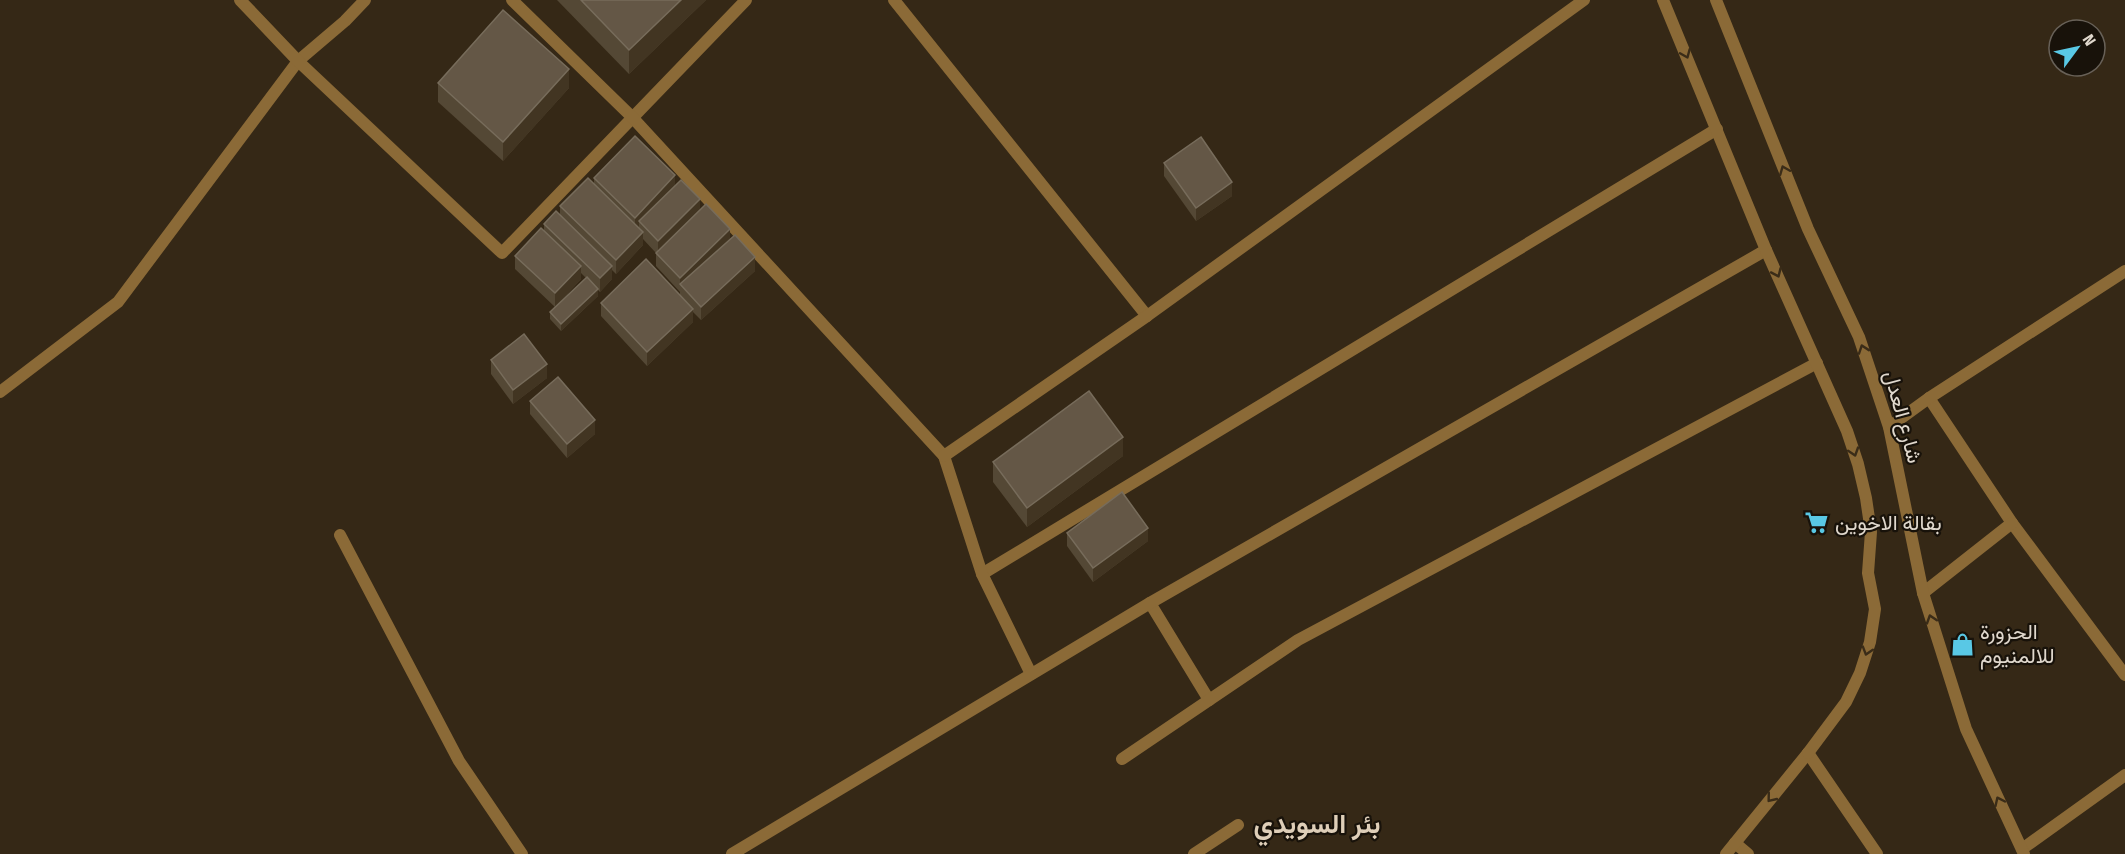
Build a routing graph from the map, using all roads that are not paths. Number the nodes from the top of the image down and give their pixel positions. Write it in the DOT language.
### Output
graph roads {
  1 [pos="240,0"];
  2 [pos="365,0"];
  3 [pos="512,0"];
  4 [pos="746,0"];
  5 [pos="894,0"];
  6 [pos="1584,0"];
  7 [pos="1663,0"];
  8 [pos="1716,0"];
  9 [pos="298,61"];
  10 [pos="632,117"];
  11 [pos="1717,129"];
  12 [pos="1766,250"];
  13 [pos="2125,271"];
  14 [pos="1147,316"];
  15 [pos="1817,363"];
  16 [pos="0,392"];
  17 [pos="1929,398"];
  18 [pos="1889,427"];
  19 [pos="944,456"];
  20 [pos="2012,523"];
  21 [pos="340,535"];
  22 [pos="982,573"];
  23 [pos="1923,593"];
  24 [pos="1150,603"];
  25 [pos="1031,674"];
  26 [pos="2125,675"];
  27 [pos="1209,700"];
  28 [pos="1808,753"];
  29 [pos="1122,759"];
  30 [pos="2125,775"];
  31 [pos="1238,825"];
  32 [pos="1735,843"];
  33 [pos="751,849"];
  34 [pos="2023,852"];
  35 [pos="522,854"];
  36 [pos="732,854"];
  37 [pos="1194,854"];
  38 [pos="1726,854"];
  39 [pos="1748,854"];
  40 [pos="1877,854"];
  1 -- 9 [label="street"];
  2 -- 9 [label="street"];
  3 -- 10 [label="street"];
  4 -- 10 [label="street"];
  5 -- 14 [label="street"];
  6 -- 14 [label="street"];
  7 -- 11 [label="street, one-way"];
  18 -- 8 [label="street, شارع العدل, one-way"];
  9 -- 10 [label="street"];
  9 -- 16 [label="street"];
  10 -- 19 [label="street"];
  11 -- 12 [label="street"];
  11 -- 22 [label="street"];
  12 -- 15 [label="street, one-way"];
  12 -- 24 [label="street"];
  13 -- 17 [label="street"];
  14 -- 19 [label="street"];
  15 -- 27 [label="street"];
  15 -- 28 [label="street, one-way"];
  17 -- 18 [label="street"];
  17 -- 20 [label="street"];
  18 -- 23 [label="street, شارع العدل"];
  19 -- 22 [label="street"];
  20 -- 23 [label="street"];
  20 -- 26 [label="street"];
  21 -- 35 [label="street"];
  22 -- 25 [label="street"];
  34 -- 23 [label="street, شارع العدل, one-way"];
  24 -- 25 [label="street"];
  24 -- 27 [label="street"];
  25 -- 33 [label="street"];
  27 -- 29 [label="street"];
  28 -- 32 [label="street, one-way"];
  28 -- 40 [label="street"];
  30 -- 34 [label="street"];
  31 -- 37 [label="street"];
  32 -- 38 [label="street"];
  32 -- 39 [label="street"];
  33 -- 36 [label="street"];
}
